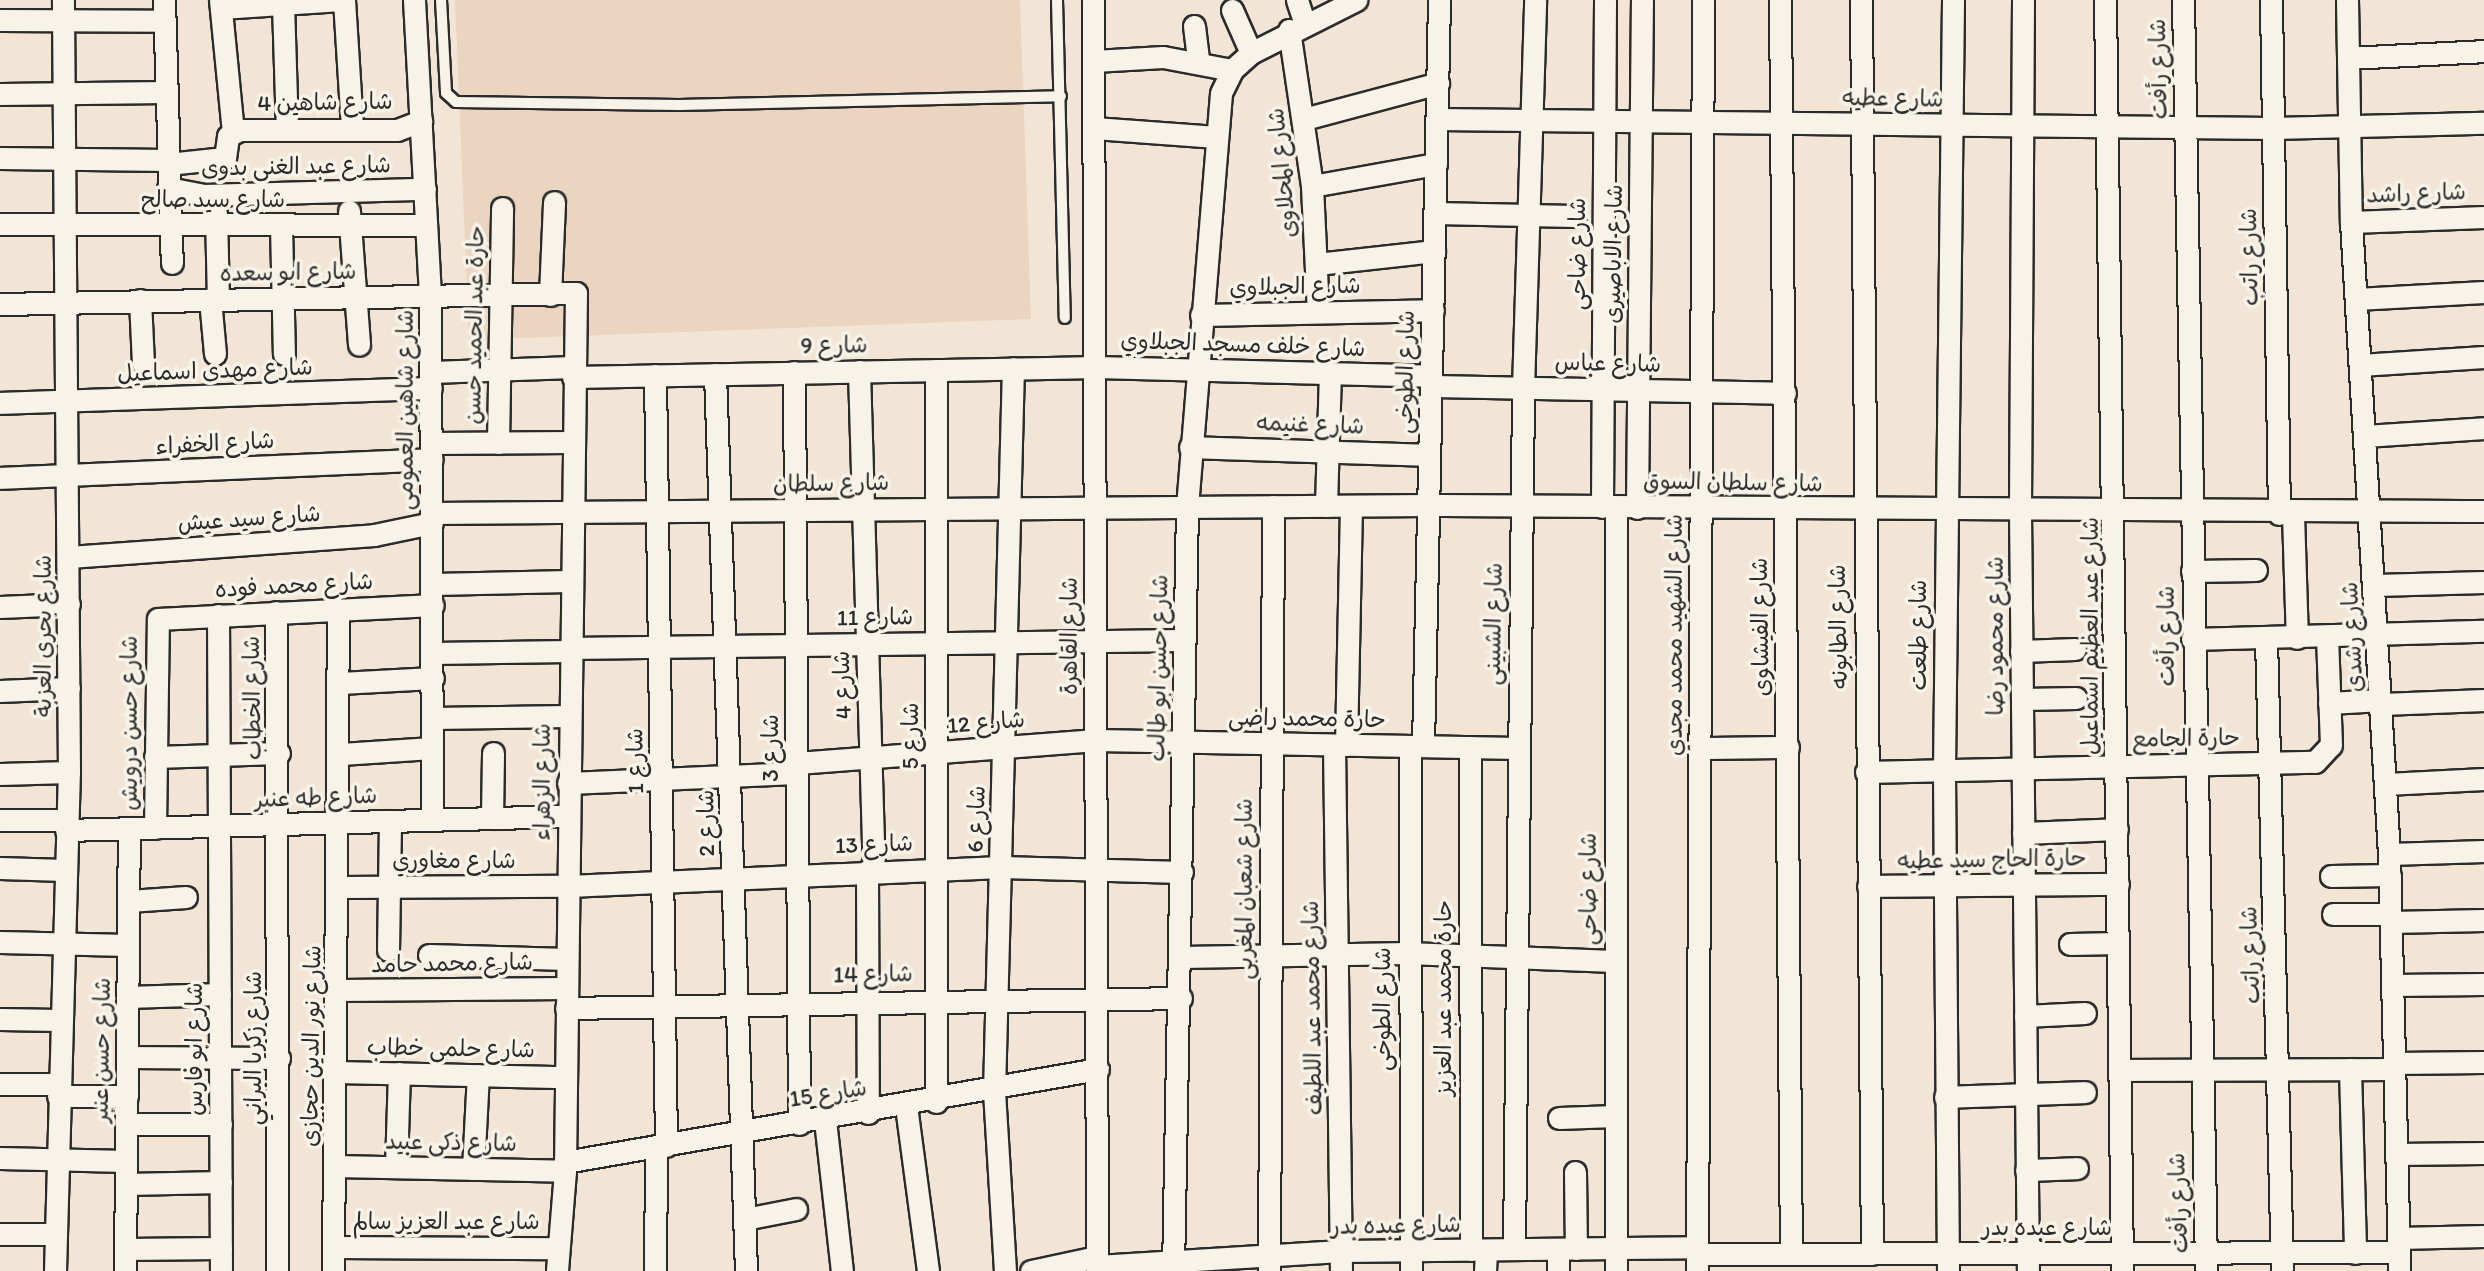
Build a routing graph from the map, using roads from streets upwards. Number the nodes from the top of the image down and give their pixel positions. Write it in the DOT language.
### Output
graph roads {
  1 [pos="343,0"];
  2 [pos="414,0"];
  3 [pos="1093,0"];
  4 [pos="1297,0"];
  5 [pos="1356,0"];
  6 [pos="1439,0"];
  7 [pos="1535,0"];
  8 [pos="1605,0"];
  9 [pos="1642,0"];
  10 [pos="1703,0"];
  11 [pos="1780,0"];
  12 [pos="1861,0"];
  13 [pos="1953,0"];
  14 [pos="2023,0"];
  15 [pos="2105,0"];
  16 [pos="2183,0"];
  17 [pos="2271,0"];
  18 [pos="2347,0"];
  19 [pos="221,4"];
  20 [pos="283,4"];
  21 [pos="63,10"];
  22 [pos="1233,10"];
  23 [pos="164,11"];
  24 [pos="0,20"];
  25 [pos="1194,26"];
  26 [pos="1296,26"];
  27 [pos="2484,51"];
  28 [pos="1251,52"];
  29 [pos="2348,58"];
  30 [pos="1094,61"];
  31 [pos="1198,61"];
  32 [pos="1231,70"];
  33 [pos="1438,83"];
  34 [pos="166,92"];
  35 [pos="0,94"];
  36 [pos="66,95"];
  37 [pos="1437,119"];
  38 [pos="1304,120"];
  39 [pos="1532,120"];
  40 [pos="421,121"];
  41 [pos="1604,121"];
  42 [pos="1641,121"];
  43 [pos="1703,122"];
  44 [pos="1780,123"];
  45 [pos="2484,123"];
  46 [pos="1861,124"];
  47 [pos="1951,125"];
  48 [pos="2024,125"];
  49 [pos="352,126"];
  50 [pos="2106,126"];
  51 [pos="2185,127"];
  52 [pos="2349,127"];
  53 [pos="1094,128"];
  54 [pos="2273,128"];
  55 [pos="287,129"];
  56 [pos="233,132"];
  57 [pos="1217,137"];
  58 [pos="0,158"];
  59 [pos="66,159"];
  60 [pos="168,162"];
  61 [pos="1436,164"];
  62 [pos="1312,186"];
  63 [pos="168,188"];
  64 [pos="425,189"];
  65 [pos="347,192"];
  66 [pos="216,195"];
  67 [pos="554,202"];
  68 [pos="502,208"];
  69 [pos="1435,213"];
  70 [pos="1530,214"];
  71 [pos="1575,216"];
  72 [pos="2484,217"];
  73 [pos="2351,222"];
  74 [pos="0,223"];
  75 [pos="65,224"];
  76 [pos="349,224"];
  77 [pos="216,225"];
  78 [pos="281,225"];
  79 [pos="426,225"];
  80 [pos="169,226"];
  81 [pos="1434,251"];
  82 [pos="172,263"];
  83 [pos="1317,264"];
  84 [pos="2484,292"];
  85 [pos="576,293"];
  86 [pos="501,295"];
  87 [pos="550,295"];
  88 [pos="430,296"];
  89 [pos="354,297"];
  90 [pos="283,298"];
  91 [pos="214,299"];
  92 [pos="2356,299"];
  93 [pos="65,300"];
  94 [pos="140,300"];
  95 [pos="0,304"];
  96 [pos="1433,310"];
  97 [pos="1318,312"];
  98 [pos="1201,314"];
  99 [pos="359,345"];
  100 [pos="215,354"];
  101 [pos="284,354"];
  102 [pos="2484,357"];
  103 [pos="142,364"];
  104 [pos="2360,365"];
  105 [pos="1096,367"];
  106 [pos="1013,368"];
  107 [pos="1196,369"];
  108 [pos="499,370"];
  109 [pos="936,370"];
  110 [pos="859,371"];
  111 [pos="573,372"];
  112 [pos="794,372"];
  113 [pos="1330,373"];
  114 [pos="715,374"];
  115 [pos="655,375"];
  116 [pos="431,380"];
  117 [pos="1431,381"];
  118 [pos="1523,388"];
  119 [pos="1603,389"];
  120 [pos="1638,390"];
  121 [pos="1702,391"];
  122 [pos="1784,393"];
  123 [pos="65,402"];
  124 [pos="0,403"];
  125 [pos="2484,428"];
  126 [pos="2365,436"];
  127 [pos="571,442"];
  128 [pos="498,443"];
  129 [pos="1190,447"];
  130 [pos="432,451"];
  131 [pos="1328,451"];
  132 [pos="1429,455"];
  133 [pos="68,476"];
  134 [pos="0,478"];
  135 [pos="1428,505"];
  136 [pos="1273,506"];
  137 [pos="1326,506"];
  138 [pos="1351,506"];
  139 [pos="1521,506"];
  140 [pos="1095,507"];
  141 [pos="1187,507"];
  142 [pos="1618,507"];
  143 [pos="937,508"];
  144 [pos="1010,508"];
  145 [pos="1701,508"];
  146 [pos="863,509"];
  147 [pos="1785,509"];
  148 [pos="724,510"];
  149 [pos="795,510"];
  150 [pos="1863,510"];
  151 [pos="569,511"];
  152 [pos="659,511"];
  153 [pos="1945,511"];
  154 [pos="2484,511"];
  155 [pos="2020,512"];
  156 [pos="2115,513"];
  157 [pos="2192,513"];
  158 [pos="2286,514"];
  159 [pos="2371,515"];
  160 [pos="432,518"];
  161 [pos="69,557"];
  162 [pos="2256,570"];
  163 [pos="2192,571"];
  164 [pos="569,581"];
  165 [pos="2484,582"];
  166 [pos="2376,585"];
  167 [pos="433,594"];
  168 [pos="69,604"];
  169 [pos="0,607"];
  170 [pos="338,609"];
  171 [pos="276,612"];
  172 [pos="218,615"];
  173 [pos="158,619"];
  174 [pos="2484,631"];
  175 [pos="2379,636"];
  176 [pos="2327,637"];
  177 [pos="2266,638"];
  178 [pos="2297,638"];
  179 [pos="2192,639"];
  180 [pos="1096,640"];
  181 [pos="1183,640"];
  182 [pos="1007,641"];
  183 [pos="936,642"];
  184 [pos="867,643"];
  185 [pos="796,644"];
  186 [pos="727,646"];
  187 [pos="660,647"];
  188 [pos="568,649"];
  189 [pos="2075,649"];
  190 [pos="2021,650"];
  191 [pos="433,653"];
  192 [pos="433,678"];
  193 [pos="340,682"];
  194 [pos="69,688"];
  195 [pos="0,691"];
  196 [pos="2076,698"];
  197 [pos="2022,699"];
  198 [pos="2484,700"];
  199 [pos="2382,702"];
  200 [pos="2329,703"];
  201 [pos="568,716"];
  202 [pos="432,719"];
  203 [pos="1096,740"];
  204 [pos="1183,742"];
  205 [pos="1270,743"];
  206 [pos="1340,745"];
  207 [pos="1416,746"];
  208 [pos="1004,747"];
  209 [pos="1469,747"];
  210 [pos="1788,747"];
  211 [pos="432,748"];
  212 [pos="1517,748"];
  213 [pos="1700,748"];
  214 [pos="493,752"];
  215 [pos="936,752"];
  216 [pos="279,753"];
  217 [pos="341,754"];
  218 [pos="219,755"];
  219 [pos="155,757"];
  220 [pos="871,758"];
  221 [pos="2269,762"];
  222 [pos="2194,764"];
  223 [pos="2117,766"];
  224 [pos="797,768"];
  225 [pos="2022,768"];
  226 [pos="1944,770"];
  227 [pos="69,772"];
  228 [pos="1866,772"];
  229 [pos="0,774"];
  230 [pos="731,775"];
  231 [pos="662,779"];
  232 [pos="2484,779"];
  233 [pos="568,783"];
  234 [pos="2386,784"];
  235 [pos="568,816"];
  236 [pos="492,818"];
  237 [pos="0,820"];
  238 [pos="432,820"];
  239 [pos="390,821"];
  240 [pos="341,823"];
  241 [pos="281,824"];
  242 [pos="66,825"];
  243 [pos="219,826"];
  244 [pos="155,828"];
  245 [pos="130,829"];
  246 [pos="2117,829"];
  247 [pos="2023,833"];
  248 [pos="2484,851"];
  249 [pos="2389,864"];
  250 [pos="1001,867"];
  251 [pos="0,868"];
  252 [pos="1097,868"];
  253 [pos="936,869"];
  254 [pos="64,870"];
  255 [pos="870,871"];
  256 [pos="1182,872"];
  257 [pos="798,873"];
  258 [pos="733,876"];
  259 [pos="2330,876"];
  260 [pos="663,880"];
  261 [pos="2118,884"];
  262 [pos="2023,885"];
  263 [pos="568,886"];
  264 [pos="1868,886"];
  265 [pos="1944,886"];
  266 [pos="340,887"];
  267 [pos="389,887"];
  268 [pos="186,897"];
  269 [pos="129,901"];
  270 [pos="2333,914"];
  271 [pos="2390,918"];
  272 [pos="2484,920"];
  273 [pos="0,942"];
  274 [pos="60,943"];
  275 [pos="2118,943"];
  276 [pos="2070,944"];
  277 [pos="128,945"];
  278 [pos="388,950"];
  279 [pos="1337,953"];
  280 [pos="1408,953"];
  281 [pos="1270,954"];
  282 [pos="1469,954"];
  283 [pos="429,955"];
  284 [pos="1516,955"];
  285 [pos="1182,957"];
  286 [pos="567,960"];
  287 [pos="1614,961"];
  288 [pos="2484,984"];
  289 [pos="2393,985"];
  290 [pos="339,990"];
  291 [pos="220,994"];
  292 [pos="1097,996"];
  293 [pos="128,997"];
  294 [pos="566,998"];
  295 [pos="996,998"];
  296 [pos="1181,998"];
  297 [pos="936,999"];
  298 [pos="867,1001"];
  299 [pos="799,1002"];
  300 [pos="737,1004"];
  301 [pos="664,1005"];
  302 [pos="2085,1013"];
  303 [pos="2025,1016"];
  304 [pos="0,1019"];
  305 [pos="59,1020"];
  306 [pos="127,1057"];
  307 [pos="221,1058"];
  308 [pos="279,1058"];
  309 [pos="2484,1062"];
  310 [pos="2394,1066"];
  311 [pos="1098,1069"];
  312 [pos="2201,1069"];
  313 [pos="2280,1069"];
  314 [pos="2350,1069"];
  315 [pos="2119,1070"];
  316 [pos="337,1072"];
  317 [pos="399,1073"];
  318 [pos="478,1075"];
  319 [pos="565,1077"];
  320 [pos="0,1084"];
  321 [pos="58,1090"];
  322 [pos="994,1092"];
  323 [pos="2085,1092"];
  324 [pos="2025,1094"];
  325 [pos="127,1096"];
  326 [pos="1945,1097"];
  327 [pos="936,1101"];
  328 [pos="906,1106"];
  329 [pos="868,1113"];
  330 [pos="1615,1116"];
  331 [pos="1559,1118"];
  332 [pos="825,1120"];
  333 [pos="126,1124"];
  334 [pos="221,1124"];
  335 [pos="799,1124"];
  336 [pos="740,1134"];
  337 [pos="661,1147"];
  338 [pos="2484,1153"];
  339 [pos="2396,1154"];
  340 [pos="0,1158"];
  341 [pos="57,1159"];
  342 [pos="126,1161"];
  343 [pos="335,1166"];
  344 [pos="396,1167"];
  345 [pos="565,1167"];
  346 [pos="2077,1168"];
  347 [pos="473,1169"];
  348 [pos="2026,1170"];
  349 [pos="1575,1172"];
  350 [pos="221,1182"];
  351 [pos="126,1184"];
  352 [pos="796,1209"];
  353 [pos="744,1219"];
  354 [pos="0,1234"];
  355 [pos="56,1234"];
  356 [pos="2484,1236"];
  357 [pos="334,1247"];
  358 [pos="221,1248"];
  359 [pos="558,1248"];
  360 [pos="1615,1248"];
  361 [pos="125,1249"];
  362 [pos="1514,1249"];
  363 [pos="1567,1249"];
  364 [pos="1478,1250"];
  365 [pos="2355,1252"];
  366 [pos="2398,1254"];
  367 [pos="1697,1257"];
  368 [pos="1802,1260"];
  369 [pos="1878,1260"];
  370 [pos="1341,1261"];
  371 [pos="1411,1261"];
  372 [pos="1948,1262"];
  373 [pos="2028,1262"];
  374 [pos="2083,1262"];
  375 [pos="2122,1262"];
  376 [pos="2206,1262"];
  377 [pos="2282,1262"];
  378 [pos="1269,1263"];
  379 [pos="1097,1265"];
  380 [pos="1173,1266"];
  381 [pos="55,1271"];
  382 [pos="125,1271"];
  383 [pos="221,1271"];
  384 [pos="277,1271"];
  385 [pos="333,1271"];
  386 [pos="556,1271"];
  387 [pos="655,1271"];
  388 [pos="746,1271"];
  389 [pos="842,1271"];
  390 [pos="928,1271"];
  391 [pos="1005,1271"];
  392 [pos="1031,1271"];
  393 [pos="1485,1271"];
  394 [pos="1558,1271"];
  395 [pos="1616,1271"];
  1 -- 20 [label="street"];
  1 -- 49 [label="street"];
  2 -- 40 [label="street, شارع شاهين العمومى"];
  3 -- 30 [label="street, شارع القاهرة"];
  4 -- 26 [label="street, شارع المحلاوى"];
  5 -- 26 [label="street"];
  6 -- 33 [label="street, شارع الطوخى"];
  7 -- 39 [label="street, شارع الشبينى"];
  8 -- 41 [label="street, شارع ضاحى"];
  9 -- 42 [label="street, شارع الاباصيرى"];
  10 -- 43 [label="street, شارع الشهيد محمد مجدي"];
  11 -- 44 [label="street, شارع الفيشاوى"];
  12 -- 46 [label="street, شارع الطابونه"];
  13 -- 47 [label="street, شارع طلعت"];
  14 -- 48 [label="street, شارع محمود رضا"];
  15 -- 50 [label="street, شارع عبد العظيم اسماعيل"];
  16 -- 51 [label="street, شارع رأفت"];
  17 -- 54 [label="street, شارع راتب"];
  18 -- 29 [label="street, شارع رشدى"];
  19 -- 20 [label="street"];
  19 -- 56 [label="street"];
  20 -- 55 [label="street"];
  21 -- 23 [label="street"];
  21 -- 24 [label="street"];
  21 -- 36 [label="street, شارع بحرى العزبة"];
  22 -- 28 [label="street"];
  23 -- 34 [label="street"];
  25 -- 31 [label="street"];
  26 -- 28 [label="street"];
  26 -- 38 [label="street, شارع المحلاوى"];
  27 -- 29 [label="street"];
  28 -- 32 [label="street"];
  29 -- 52 [label="street, شارع رشدى"];
  30 -- 31 [label="street"];
  30 -- 53 [label="street, شارع القاهرة"];
  31 -- 32 [label="street"];
  32 -- 57 [label="street, شارع حسن ابو طالب"];
  33 -- 37 [label="street, شارع الطوخى"];
  33 -- 38 [label="street"];
  34 -- 36 [label="street"];
  34 -- 60 [label="street"];
  35 -- 36 [label="street"];
  36 -- 59 [label="street, شارع بحرى العزبة"];
  37 -- 39 [label="street, شارع عطيه"];
  37 -- 61 [label="street, شارع الطوخى"];
  38 -- 62 [label="street, شارع المحلاوى"];
  39 -- 41 [label="street, شارع عطيه"];
  39 -- 70 [label="street, شارع الشبينى"];
  40 -- 49 [label="street, شارع شاهين 4"];
  40 -- 64 [label="street, شارع شاهين العمومى"];
  41 -- 42 [label="street, شارع عطيه"];
  41 -- 119 [label="street, شارع ضاحى"];
  42 -- 43 [label="street, شارع عطيه"];
  42 -- 120 [label="street, شارع الاباصيرى"];
  43 -- 44 [label="street, شارع عطيه"];
  43 -- 121 [label="street, شارع الشهيد محمد مجدي"];
  44 -- 46 [label="street, شارع عطيه"];
  44 -- 122 [label="street, شارع الفيشاوى"];
  45 -- 52 [label="street, شارع عطيه"];
  46 -- 47 [label="street, شارع عطيه"];
  46 -- 150 [label="street, شارع الطابونه"];
  47 -- 48 [label="street, شارع عطيه"];
  47 -- 153 [label="street, شارع طلعت"];
  48 -- 50 [label="street, شارع عطيه"];
  48 -- 155 [label="street, شارع محمود رضا"];
  49 -- 55 [label="street, شارع شاهين 4"];
  50 -- 51 [label="street, شارع عطيه"];
  50 -- 156 [label="street, شارع عبد العظيم اسماعيل"];
  51 -- 54 [label="street, شارع عطيه"];
  51 -- 157 [label="street, شارع رأفت"];
  52 -- 54 [label="street, شارع عطيه"];
  52 -- 73 [label="street, شارع رشدى"];
  53 -- 57 [label="street"];
  53 -- 105 [label="street, شارع القاهرة"];
  54 -- 158 [label="street, شارع راتب"];
  55 -- 56 [label="street, شارع شاهين 4"];
  56 -- 60 [label="street, شارع شاهين 4"];
  57 -- 98 [label="street, شارع حسن ابو طالب"];
  58 -- 59 [label="street"];
  59 -- 60 [label="street"];
  59 -- 75 [label="street, شارع بحرى العزبة"];
  60 -- 63 [label="street"];
  61 -- 62 [label="street"];
  61 -- 69 [label="street, شارع الطوخى"];
  62 -- 83 [label="street, شارع المحلاوى"];
  63 -- 66 [label="street, شارع عبد الغنى بدوى"];
  63 -- 80 [label="street"];
  64 -- 65 [label="street, شارع عبد الغنى بدوى"];
  64 -- 79 [label="street, شارع شاهين العمومى"];
  65 -- 66 [label="street, شارع عبد الغنى بدوى"];
  65 -- 76 [label="street"];
  66 -- 77 [label="street"];
  67 -- 87 [label="street"];
  68 -- 86 [label="street, حارة عبد الحميد حسن"];
  69 -- 70 [label="street"];
  69 -- 81 [label="street, شارع الطوخى"];
  70 -- 71 [label="street"];
  70 -- 118 [label="street, شارع الشبينى"];
  72 -- 73 [label="street, شارع راشد"];
  73 -- 92 [label="street, شارع رشدى"];
  74 -- 75 [label="street, شارع سيد صالح"];
  75 -- 80 [label="street, شارع سيد صالح"];
  75 -- 93 [label="street, شارع بحرى العزبة"];
  76 -- 78 [label="street, شارع سيد صالح"];
  76 -- 79 [label="street, شارع سيد صالح"];
  76 -- 89 [label="street"];
  77 -- 78 [label="street, شارع سيد صالح"];
  77 -- 80 [label="street, شارع سيد صالح"];
  77 -- 91 [label="street"];
  78 -- 90 [label="street"];
  79 -- 88 [label="street, شارع شاهين العمومى"];
  80 -- 82 [label="street"];
  81 -- 83 [label="street"];
  81 -- 96 [label="street, شارع الطوخى"];
  83 -- 97 [label="street, شارع المحلاوى"];
  84 -- 92 [label="street"];
  85 -- 87 [label="street, شارع ابو سعده"];
  85 -- 111 [label="street, شارع الزهراء"];
  86 -- 87 [label="street, شارع ابو سعده"];
  86 -- 88 [label="street, شارع ابو سعده"];
  86 -- 108 [label="street, حارة عبد الحميد حسن"];
  88 -- 89 [label="street, شارع ابو سعده"];
  88 -- 116 [label="street, شارع شاهين العمومى"];
  89 -- 90 [label="street, شارع ابو سعده"];
  89 -- 99 [label="street"];
  90 -- 91 [label="street, شارع ابو سعده"];
  90 -- 101 [label="street"];
  91 -- 94 [label="street, شارع ابو سعده"];
  91 -- 100 [label="street"];
  92 -- 104 [label="street, شارع رشدى"];
  93 -- 94 [label="street, شارع ابو سعده"];
  93 -- 95 [label="street, شارع ابو سعده"];
  93 -- 123 [label="street, شارع بحرى العزبة"];
  94 -- 103 [label="street"];
  96 -- 97 [label="street, شارع الجبلاوي"];
  96 -- 117 [label="street, شارع الطوخى"];
  97 -- 98 [label="street, شارع الجبلاوي"];
  98 -- 107 [label="street, شارع حسن ابو طالب"];
  102 -- 104 [label="street"];
  104 -- 126 [label="street, شارع رشدى"];
  105 -- 106 [label="street, شارع 9"];
  105 -- 107 [label="street, شارع خلف مسجد الجبلاوي"];
  105 -- 140 [label="street, شارع القاهرة"];
  106 -- 109 [label="street, شارع 9"];
  106 -- 144 [label="street, شارع 6"];
  107 -- 113 [label="street, شارع خلف مسجد الجبلاوي"];
  107 -- 129 [label="street, شارع حسن ابو طالب"];
  108 -- 111 [label="street, شارع 9"];
  108 -- 116 [label="street, شارع مهدى اسماعيل"];
  108 -- 128 [label="street, حارة عبد الحميد حسن"];
  109 -- 110 [label="street, شارع 9"];
  109 -- 143 [label="street, شارع 5"];
  110 -- 112 [label="street, شارع 9"];
  110 -- 146 [label="street, شارع 4"];
  111 -- 115 [label="street, شارع 9"];
  111 -- 127 [label="street, شارع الزهراء"];
  112 -- 114 [label="street, شارع 9"];
  112 -- 149 [label="street, شارع 3"];
  113 -- 117 [label="street, شارع خلف مسجد الجبلاوي"];
  113 -- 131 [label="street"];
  114 -- 115 [label="street, شارع 9"];
  114 -- 148 [label="street, شارع 2"];
  115 -- 152 [label="street, شارع 1"];
  116 -- 123 [label="street, شارع مهدى اسماعيل"];
  116 -- 130 [label="street, شارع شاهين العمومى"];
  117 -- 118 [label="street, شارع عباس"];
  117 -- 132 [label="street, شارع الطوخى"];
  118 -- 119 [label="street, شارع عباس"];
  118 -- 139 [label="street, شارع الشبينى"];
  119 -- 120 [label="street, شارع عباس"];
  119 -- 142 [label="street, شارع ضاحى"];
  120 -- 121 [label="street, شارع عباس"];
  120 -- 142 [label="street, شارع الاباصيرى"];
  121 -- 122 [label="street, شارع عباس"];
  121 -- 145 [label="street, شارع الشهيد محمد مجدي"];
  122 -- 147 [label="street, شارع الفيشاوى"];
  123 -- 124 [label="street, شارع مهدى اسماعيل"];
  123 -- 133 [label="street, شارع بحرى العزبة"];
  125 -- 126 [label="street"];
  126 -- 159 [label="street, شارع رشدى"];
  127 -- 128 [label="street, شارع الخفراء"];
  127 -- 151 [label="street, شارع الزهراء"];
  128 -- 130 [label="street, شارع الخفراء"];
  129 -- 131 [label="street, شارع غنيمه"];
  129 -- 141 [label="street, شارع حسن ابو طالب"];
  130 -- 133 [label="street, شارع الخفراء"];
  130 -- 160 [label="street, شارع شاهين العمومى"];
  131 -- 132 [label="street, شارع غنيمه"];
  131 -- 137 [label="street"];
  132 -- 135 [label="street, شارع الطوخى"];
  133 -- 134 [label="street, شارع الخفراء"];
  133 -- 161 [label="street, شارع بحرى العزبة"];
  135 -- 138 [label="street, شارع سلطان السوق"];
  135 -- 139 [label="street, شارع سلطان السوق"];
  135 -- 207 [label="street, شارع الطوخى"];
  136 -- 137 [label="street, شارع سلطان السوق"];
  136 -- 141 [label="street, شارع سلطان السوق"];
  136 -- 205 [label="street, شارع شعبان المغربى"];
  137 -- 138 [label="street, شارع سلطان السوق"];
  138 -- 206 [label="street, شارع محمد عبد اللطيف"];
  139 -- 142 [label="street, شارع سلطان السوق"];
  139 -- 212 [label="street, شارع الشبينى"];
  140 -- 141 [label="street, شارع سلطان السوق"];
  140 -- 144 [label="street, شارع سلطان"];
  140 -- 180 [label="street, شارع القاهرة"];
  141 -- 181 [label="street, شارع حسن ابو طالب"];
  142 -- 145 [label="street, شارع سلطان السوق"];
  142 -- 287 [label="street, شارع ضاحى"];
  143 -- 144 [label="street, شارع سلطان"];
  143 -- 146 [label="street, شارع سلطان"];
  143 -- 183 [label="street, شارع 5"];
  144 -- 182 [label="street, شارع 6"];
  145 -- 147 [label="street, شارع سلطان السوق"];
  145 -- 213 [label="street, شارع الشهيد محمد مجدي"];
  146 -- 149 [label="street, شارع سلطان"];
  146 -- 184 [label="street, شارع 4"];
  147 -- 150 [label="street, شارع سلطان السوق"];
  147 -- 210 [label="street, شارع الفيشاوى"];
  148 -- 149 [label="street, شارع سلطان"];
  148 -- 152 [label="street, شارع سلطان"];
  148 -- 186 [label="street, شارع 2"];
  149 -- 185 [label="street, شارع 3"];
  150 -- 153 [label="street, شارع سلطان السوق"];
  150 -- 228 [label="street, شارع الطابونه"];
  151 -- 152 [label="street, شارع سلطان"];
  151 -- 160 [label="street, شارع سيد عيش"];
  151 -- 164 [label="street, شارع الزهراء"];
  152 -- 187 [label="street, شارع 1"];
  153 -- 155 [label="street, شارع سلطان السوق"];
  153 -- 226 [label="street, شارع طلعت"];
  154 -- 159 [label="street, شارع سلطان السوق"];
  155 -- 156 [label="street, شارع سلطان السوق"];
  155 -- 190 [label="street, شارع محمود رضا"];
  156 -- 157 [label="street, شارع سلطان السوق"];
  156 -- 223 [label="street, شارع عبد العظيم اسماعيل"];
  157 -- 158 [label="street, شارع سلطان السوق"];
  157 -- 163 [label="street, شارع رأفت"];
  158 -- 159 [label="street, شارع سلطان السوق"];
  158 -- 178 [label="street, شارع راتب"];
  159 -- 166 [label="street, شارع رشدى"];
  160 -- 161 [label="street, شارع سيد عيش"];
  160 -- 167 [label="street, شارع شاهين العمومى"];
  161 -- 168 [label="street, شارع بحرى العزبة"];
  162 -- 163 [label="street"];
  163 -- 179 [label="street, شارع رأفت"];
  164 -- 167 [label="street, شارع محمد فوده"];
  164 -- 188 [label="street, شارع الزهراء"];
  165 -- 166 [label="street"];
  166 -- 175 [label="street, شارع رشدى"];
  167 -- 170 [label="street, شارع محمد فوده"];
  167 -- 191 [label="street, شارع شاهين العمومى"];
  168 -- 169 [label="street"];
  168 -- 194 [label="street, شارع بحرى العزبة"];
  170 -- 171 [label="street, شارع محمد فوده"];
  170 -- 193 [label="street, شارع نور الدين حجازى"];
  171 -- 172 [label="street, شارع محمد فوده"];
  171 -- 216 [label="street, شارع الخطاب"];
  172 -- 173 [label="street, شارع محمد فوده"];
  172 -- 218 [label="street, شارع ابو فارس"];
  173 -- 219 [label="street, شارع حسن درويش"];
  174 -- 175 [label="street"];
  175 -- 176 [label="street"];
  175 -- 199 [label="street, شارع رشدى"];
  176 -- 178 [label="street"];
  176 -- 200 [label="street, حارة الجامع"];
  177 -- 178 [label="street"];
  177 -- 179 [label="street"];
  177 -- 221 [label="street, شارع راتب"];
  179 -- 222 [label="street, شارع رأفت"];
  180 -- 181 [label="street, شارع 11"];
  180 -- 182 [label="street, شارع 11"];
  180 -- 203 [label="street, شارع القاهرة"];
  181 -- 204 [label="street, شارع حسن ابو طالب"];
  182 -- 183 [label="street, شارع 11"];
  182 -- 208 [label="street, شارع 6"];
  183 -- 184 [label="street, شارع 11"];
  183 -- 215 [label="street, شارع 5"];
  184 -- 185 [label="street, شارع 11"];
  184 -- 220 [label="street, شارع 4"];
  185 -- 186 [label="street, شارع 11"];
  185 -- 224 [label="street, شارع 3"];
  186 -- 187 [label="street, شارع 11"];
  186 -- 230 [label="street, شارع 2"];
  187 -- 188 [label="street, شارع 11"];
  187 -- 231 [label="street, شارع 1"];
  188 -- 191 [label="street, شارع 11"];
  188 -- 201 [label="street, شارع الزهراء"];
  189 -- 190 [label="street"];
  190 -- 197 [label="street, شارع محمود رضا"];
  191 -- 192 [label="street, شارع شاهين العمومى"];
  192 -- 193 [label="street"];
  192 -- 202 [label="street, شارع شاهين العمومى"];
  193 -- 217 [label="street, شارع نور الدين حجازى"];
  194 -- 195 [label="street"];
  194 -- 227 [label="street, شارع بحرى العزبة"];
  196 -- 197 [label="street"];
  197 -- 225 [label="street, شارع محمود رضا"];
  198 -- 199 [label="street"];
  199 -- 200 [label="street"];
  199 -- 234 [label="street, شارع رشدى"];
  200 -- 221 [label="street, حارة الجامع"];
  201 -- 202 [label="street"];
  201 -- 233 [label="street, شارع الزهراء"];
  202 -- 211 [label="street, شارع شاهين العمومى"];
  203 -- 204 [label="street, حارة محمد راضى"];
  203 -- 208 [label="street, شارع 12"];
  203 -- 252 [label="street, شارع القاهرة"];
  204 -- 205 [label="street, حارة محمد راضى"];
  204 -- 256 [label="street, شارع حسن ابو طالب"];
  205 -- 206 [label="street, حارة محمد راضى"];
  205 -- 281 [label="street, شارع شعبان المغربى"];
  206 -- 207 [label="street, حارة محمد راضى"];
  206 -- 279 [label="street, شارع محمد عبد اللطيف"];
  207 -- 209 [label="street, حارة محمد راضى"];
  207 -- 280 [label="street, شارع الطوخى"];
  208 -- 215 [label="street, شارع 12"];
  208 -- 250 [label="street, شارع 6"];
  209 -- 212 [label="street, حارة محمد راضى"];
  209 -- 282 [label="street, حارة محمد عبد العزيز"];
  210 -- 213 [label="street"];
  210 -- 368 [label="street, شارع الفيشاوى"];
  211 -- 217 [label="street"];
  211 -- 238 [label="street, شارع شاهين العمومى"];
  212 -- 284 [label="street, شارع الشبينى"];
  213 -- 367 [label="street, شارع الشهيد محمد مجدي"];
  214 -- 236 [label="street"];
  215 -- 220 [label="street, شارع 12"];
  215 -- 253 [label="street, شارع 5"];
  216 -- 218 [label="street"];
  216 -- 241 [label="street, شارع الخطاب"];
  217 -- 240 [label="street, شارع نور الدين حجازى"];
  218 -- 219 [label="street"];
  218 -- 243 [label="street, شارع ابو فارس"];
  219 -- 244 [label="street, شارع حسن درويش"];
  220 -- 224 [label="street, شارع 12"];
  220 -- 255 [label="street, شارع 4"];
  221 -- 222 [label="street, حارة الجامع"];
  221 -- 313 [label="street, شارع راتب"];
  222 -- 223 [label="street, حارة الجامع"];
  222 -- 312 [label="street, شارع رأفت"];
  223 -- 225 [label="street, حارة الجامع"];
  223 -- 246 [label="street, شارع عبد العظيم اسماعيل"];
  224 -- 230 [label="street, شارع 12"];
  224 -- 257 [label="street, شارع 3"];
  225 -- 226 [label="street, حارة الجامع"];
  225 -- 247 [label="street, شارع محمود رضا"];
  226 -- 228 [label="street, حارة الجامع"];
  226 -- 265 [label="street, شارع طلعت"];
  227 -- 229 [label="street"];
  227 -- 242 [label="street, شارع بحرى العزبة"];
  228 -- 264 [label="street, شارع الطابونه"];
  230 -- 231 [label="street, شارع 12"];
  230 -- 258 [label="street, شارع 2"];
  231 -- 233 [label="street, شارع 12"];
  231 -- 260 [label="street, شارع 1"];
  232 -- 234 [label="street"];
  233 -- 235 [label="street, شارع الزهراء"];
  234 -- 249 [label="street, شارع رشدى"];
  235 -- 236 [label="street, شارع طه عنبر"];
  235 -- 263 [label="street, شارع الزهراء"];
  236 -- 238 [label="street, شارع طه عنبر"];
  237 -- 242 [label="street, شارع طه عنبر"];
  238 -- 239 [label="street, شارع طه عنبر"];
  239 -- 240 [label="street, شارع طه عنبر"];
  239 -- 267 [label="street"];
  240 -- 241 [label="street, شارع طه عنبر"];
  240 -- 266 [label="street, شارع نور الدين حجازى"];
  241 -- 243 [label="street, شارع طه عنبر"];
  241 -- 308 [label="street, شارع زكريا البراني"];
  242 -- 245 [label="street, شارع طه عنبر"];
  242 -- 254 [label="street, شارع بحرى العزبة"];
  243 -- 244 [label="street, شارع طه عنبر"];
  243 -- 291 [label="street, شارع ابو فارس"];
  244 -- 245 [label="street, شارع طه عنبر"];
  245 -- 269 [label="street, شارع حسن عنبر"];
  246 -- 247 [label="street"];
  246 -- 261 [label="street, شارع عبد العظيم اسماعيل"];
  247 -- 262 [label="street, شارع محمود رضا"];
  248 -- 249 [label="street"];
  249 -- 259 [label="street"];
  249 -- 271 [label="street, شارع رشدى"];
  250 -- 252 [label="street, شارع 13"];
  250 -- 253 [label="street, شارع 13"];
  250 -- 295 [label="street, شارع 6"];
  251 -- 254 [label="street"];
  252 -- 256 [label="street, شارع 13"];
  252 -- 292 [label="street, شارع القاهرة"];
  253 -- 255 [label="street, شارع 13"];
  253 -- 297 [label="street, شارع 5"];
  254 -- 274 [label="street, شارع بحرى العزبة"];
  255 -- 257 [label="street, شارع 13"];
  255 -- 298 [label="street, شارع 4"];
  256 -- 285 [label="street, شارع حسن ابو طالب"];
  257 -- 258 [label="street, شارع 13"];
  257 -- 299 [label="street, شارع 3"];
  258 -- 260 [label="street, شارع 13"];
  258 -- 300 [label="street, شارع 2"];
  260 -- 263 [label="street, شارع 13"];
  260 -- 301 [label="street, شارع 1"];
  261 -- 262 [label="street, حارة الحاج سيد عطيه"];
  261 -- 275 [label="street, شارع عبد العظيم اسماعيل"];
  262 -- 265 [label="street, حارة الحاج سيد عطيه"];
  262 -- 303 [label="street, شارع محمود رضا"];
  263 -- 267 [label="street, شارع مغاوري"];
  263 -- 286 [label="street, شارع الزهراء"];
  264 -- 265 [label="street, حارة الحاج سيد عطيه"];
  264 -- 369 [label="street, شارع الطابونه"];
  265 -- 326 [label="street, شارع طلعت"];
  266 -- 267 [label="street, شارع مغاوري"];
  266 -- 290 [label="street, شارع نور الدين حجازى"];
  267 -- 278 [label="street"];
  268 -- 269 [label="street"];
  269 -- 277 [label="street, شارع حسن عنبر"];
  270 -- 271 [label="street"];
  271 -- 272 [label="street"];
  271 -- 289 [label="street, شارع رشدى"];
  273 -- 274 [label="street"];
  274 -- 277 [label="street"];
  274 -- 305 [label="street, شارع بحرى العزبة"];
  275 -- 276 [label="street"];
  275 -- 315 [label="street, شارع عبد العظيم اسماعيل"];
  277 -- 293 [label="street, شارع حسن عنبر"];
  279 -- 280 [label="street"];
  279 -- 281 [label="street"];
  279 -- 370 [label="street, شارع محمد عبد اللطيف"];
  280 -- 282 [label="street"];
  280 -- 371 [label="street, شارع الطوخى"];
  281 -- 285 [label="street"];
  281 -- 378 [label="street, شارع شعبان المغربى"];
  282 -- 284 [label="street"];
  282 -- 364 [label="street, حارة محمد عبد العزيز"];
  283 -- 286 [label="street"];
  284 -- 287 [label="street"];
  284 -- 362 [label="street, شارع الشبينى"];
  285 -- 296 [label="street, شارع حسن ابو طالب"];
  286 -- 294 [label="street, شارع الزهراء"];
  287 -- 330 [label="street, شارع ضاحى"];
  288 -- 289 [label="street"];
  289 -- 310 [label="street, شارع رشدى"];
  290 -- 294 [label="street, شارع محمد حامد"];
  290 -- 316 [label="street, شارع نور الدين حجازى"];
  291 -- 293 [label="street"];
  291 -- 307 [label="street, شارع ابو فارس"];
  292 -- 295 [label="street, شارع 14"];
  292 -- 296 [label="street, شارع 14"];
  292 -- 311 [label="street, شارع القاهرة"];
  293 -- 306 [label="street, شارع حسن عنبر"];
  294 -- 301 [label="street, شارع 14"];
  294 -- 319 [label="street, شارع الزهراء"];
  295 -- 297 [label="street, شارع 14"];
  295 -- 322 [label="street, شارع 6"];
  296 -- 380 [label="street, شارع حسن ابو طالب"];
  297 -- 298 [label="street, شارع 14"];
  297 -- 327 [label="street, شارع 5"];
  298 -- 299 [label="street, شارع 14"];
  298 -- 329 [label="street, شارع 4"];
  299 -- 300 [label="street, شارع 14"];
  299 -- 335 [label="street, شارع 3"];
  300 -- 301 [label="street, شارع 14"];
  300 -- 336 [label="street, شارع 2"];
  301 -- 337 [label="street, شارع 1"];
  302 -- 303 [label="street"];
  303 -- 324 [label="street, شارع محمود رضا"];
  304 -- 305 [label="street"];
  305 -- 321 [label="street, شارع بحرى العزبة"];
  306 -- 307 [label="street"];
  306 -- 325 [label="street, شارع حسن عنبر"];
  307 -- 308 [label="street"];
  307 -- 334 [label="street, شارع ابو فارس"];
  308 -- 384 [label="street, شارع زكريا البراني"];
  309 -- 310 [label="street"];
  310 -- 314 [label="street"];
  310 -- 339 [label="street, شارع رشدى"];
  311 -- 322 [label="street, شارع 15"];
  311 -- 379 [label="street, شارع القاهرة"];
  312 -- 313 [label="street"];
  312 -- 315 [label="street"];
  312 -- 376 [label="street, شارع رأفت"];
  313 -- 314 [label="street"];
  313 -- 377 [label="street, شارع راتب"];
  314 -- 365 [label="street"];
  315 -- 375 [label="street, شارع عبد العظيم اسماعيل"];
  316 -- 317 [label="street, شارع حلمى خطاب"];
  316 -- 343 [label="street, شارع نور الدين حجازى"];
  317 -- 318 [label="street, شارع حلمى خطاب"];
  317 -- 344 [label="street"];
  318 -- 319 [label="street, شارع حلمى خطاب"];
  318 -- 347 [label="street"];
  319 -- 345 [label="street, شارع الزهراء"];
  320 -- 321 [label="street"];
  321 -- 325 [label="street"];
  321 -- 341 [label="street, شارع بحرى العزبة"];
  322 -- 327 [label="street, شارع 15"];
  322 -- 391 [label="street, شارع 6"];
  323 -- 324 [label="street"];
  324 -- 326 [label="street"];
  324 -- 348 [label="street, شارع محمود رضا"];
  325 -- 333 [label="street, شارع حسن عنبر"];
  326 -- 372 [label="street, شارع طلعت"];
  327 -- 328 [label="street, شارع 15"];
  328 -- 329 [label="street, شارع 15"];
  328 -- 390 [label="street"];
  329 -- 332 [label="street, شارع 15"];
  330 -- 331 [label="street"];
  330 -- 360 [label="street, شارع ضاحى"];
  332 -- 335 [label="street, شارع 15"];
  332 -- 389 [label="street"];
  333 -- 334 [label="street"];
  333 -- 342 [label="street, شارع حسن عنبر"];
  334 -- 350 [label="street, شارع ابو فارس"];
  335 -- 336 [label="street, شارع 15"];
  336 -- 337 [label="street, شارع 15"];
  336 -- 353 [label="street, شارع 2"];
  337 -- 345 [label="street, شارع 15"];
  337 -- 387 [label="street, شارع 1"];
  338 -- 339 [label="street"];
  339 -- 366 [label="street, شارع رشدى"];
  340 -- 341 [label="street"];
  341 -- 342 [label="street"];
  341 -- 355 [label="street, شارع بحرى العزبة"];
  342 -- 351 [label="street, شارع حسن عنبر"];
  343 -- 344 [label="street, شارع ذكى عبيد"];
  343 -- 357 [label="street, شارع نور الدين حجازى"];
  344 -- 347 [label="street, شارع ذكى عبيد"];
  345 -- 347 [label="street, شارع ذكى عبيد"];
  345 -- 359 [label="street, شارع الزهراء"];
  346 -- 348 [label="street"];
  348 -- 373 [label="street, شارع محمود رضا"];
  349 -- 363 [label="street"];
  350 -- 351 [label="street"];
  350 -- 358 [label="street, شارع ابو فارس"];
  351 -- 361 [label="street, شارع حسن عنبر"];
  352 -- 353 [label="street"];
  353 -- 388 [label="street, شارع 2"];
  354 -- 355 [label="street"];
  355 -- 381 [label="street, شارع بحرى العزبة"];
  356 -- 366 [label="street, شارع عبده بدر"];
  357 -- 359 [label="street, شارع عبد العزيز سالم"];
  357 -- 385 [label="street, شارع نور الدين حجازى"];
  358 -- 361 [label="street"];
  358 -- 383 [label="street, شارع ابو فارس"];
  359 -- 386 [label="street, شارع الزهراء"];
  360 -- 363 [label="street, شارع عبده بدر"];
  360 -- 367 [label="street, شارع عبده بدر"];
  360 -- 395 [label="street, شارع ضاحى"];
  361 -- 382 [label="street, شارع حسن عنبر"];
  362 -- 363 [label="street, شارع عبده بدر"];
  362 -- 364 [label="street, شارع عبده بدر"];
  363 -- 394 [label="street"];
  364 -- 371 [label="street, شارع عبده بدر"];
  364 -- 393 [label="street, حارة محمد عبد العزيز"];
  365 -- 366 [label="street, شارع عبده بدر"];
  365 -- 377 [label="street, شارع عبده بدر"];
  367 -- 368 [label="street, شارع عبده بدر"];
  368 -- 369 [label="street, شارع عبده بدر"];
  369 -- 372 [label="street, شارع عبده بدر"];
  370 -- 371 [label="street, شارع عبده بدر"];
  370 -- 378 [label="street, شارع عبده بدر"];
  372 -- 373 [label="street, شارع عبده بدر"];
  373 -- 374 [label="street, شارع عبده بدر"];
  374 -- 375 [label="street, شارع عبده بدر"];
  375 -- 376 [label="street, شارع عبده بدر"];
  376 -- 377 [label="street, شارع عبده بدر"];
  378 -- 380 [label="street, شارع عبده بدر"];
  379 -- 380 [label="street, شارع عبده بدر"];
  379 -- 392 [label="street, شارع عبده بدر"];
}
